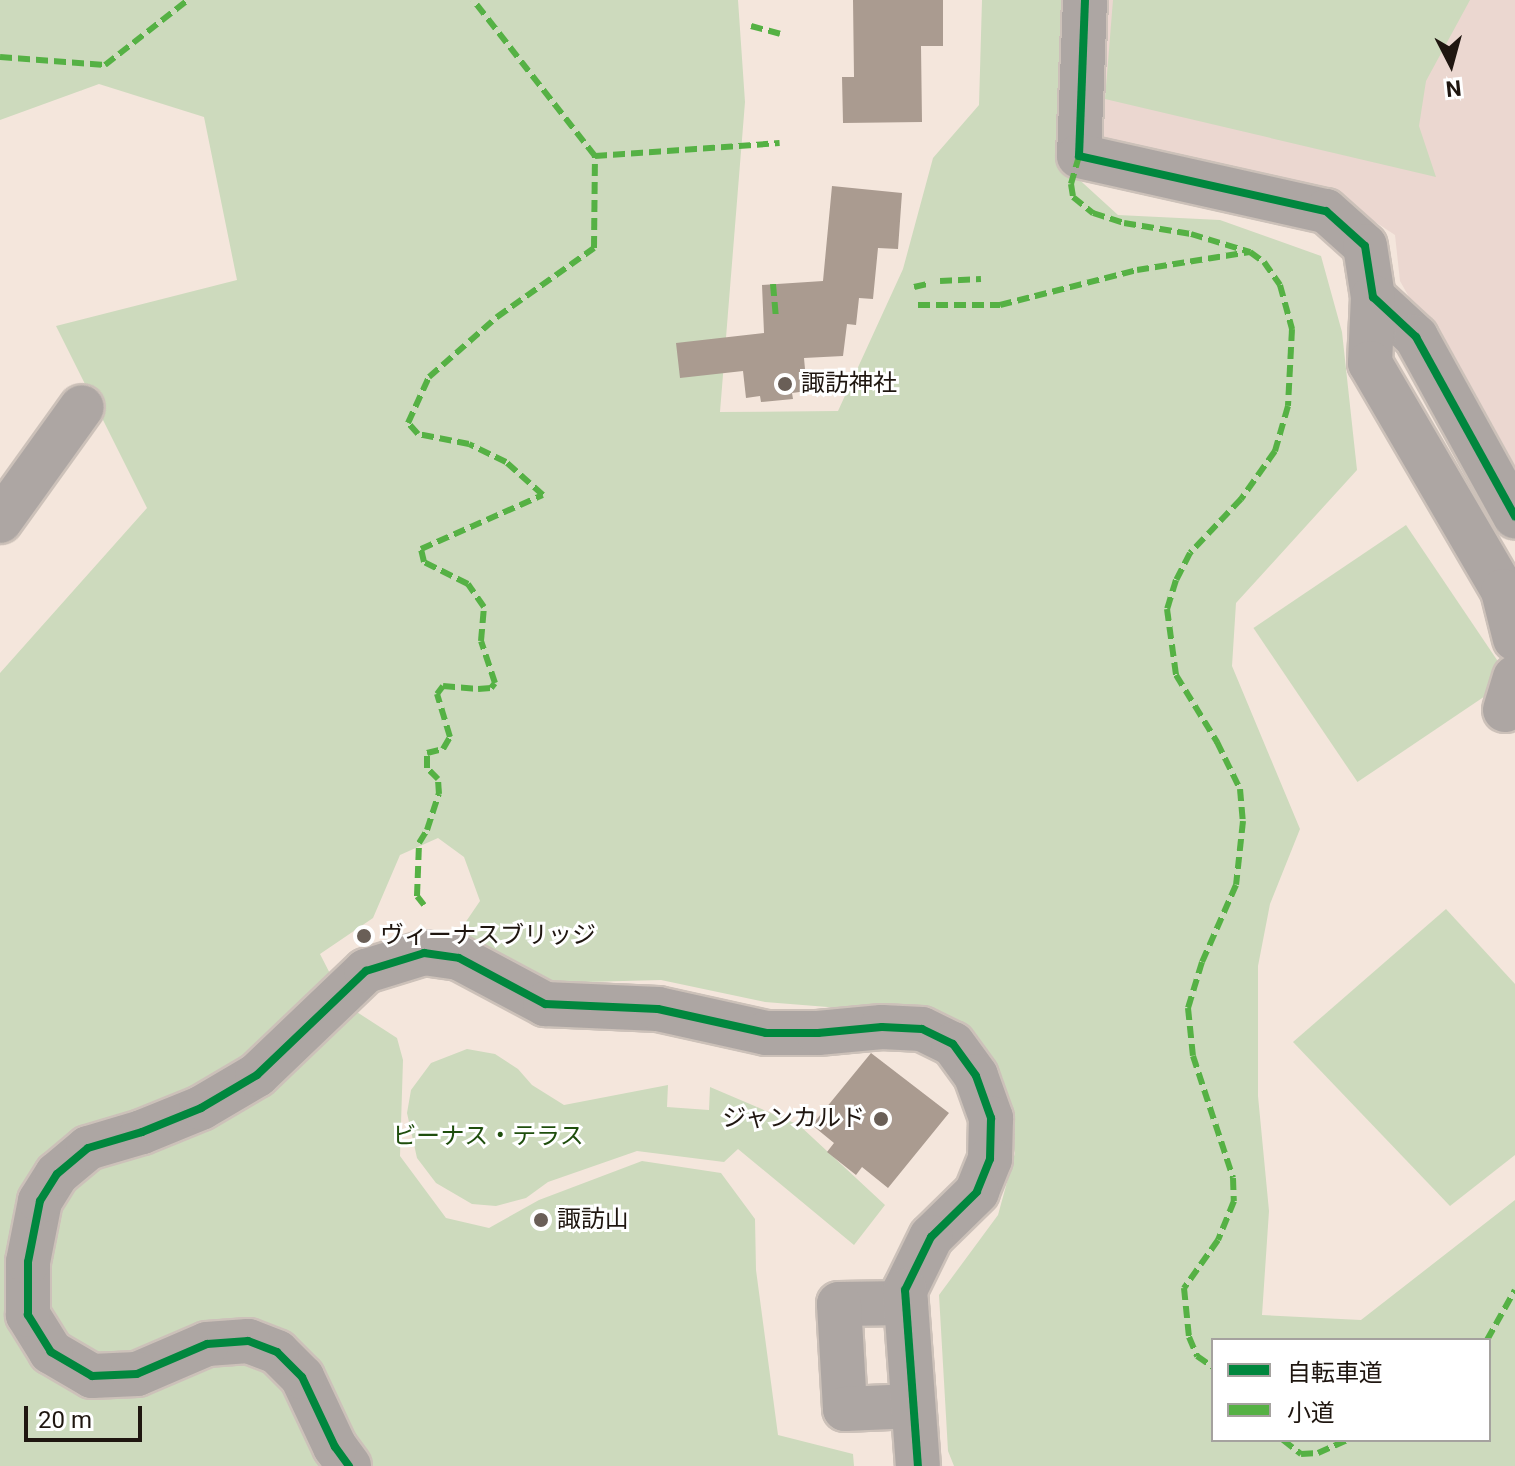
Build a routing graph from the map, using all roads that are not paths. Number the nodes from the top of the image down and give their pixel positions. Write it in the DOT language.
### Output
graph roads {
  1 [pos="1085,0"];
  2 [pos="1373,297"];
  3 [pos="82,407"];
  4 [pos="1515,516"];
  5 [pos="0,521"];
  6 [pos="1515,639"];
  7 [pos="906,1303"];
  8 [pos="913,1406"];
  9 [pos="349,1466"];
  10 [pos="918,1466"];
  1 -- 2 [label="street"];
  2 -- 4 [label="street"];
  2 -- 6 [label="street"];
  3 -- 5 [label="street"];
  7 -- 8 [label="street"];
  7 -- 8 [label="street"];
  7 -- 9 [label="street"];
  8 -- 10 [label="street"];
}
